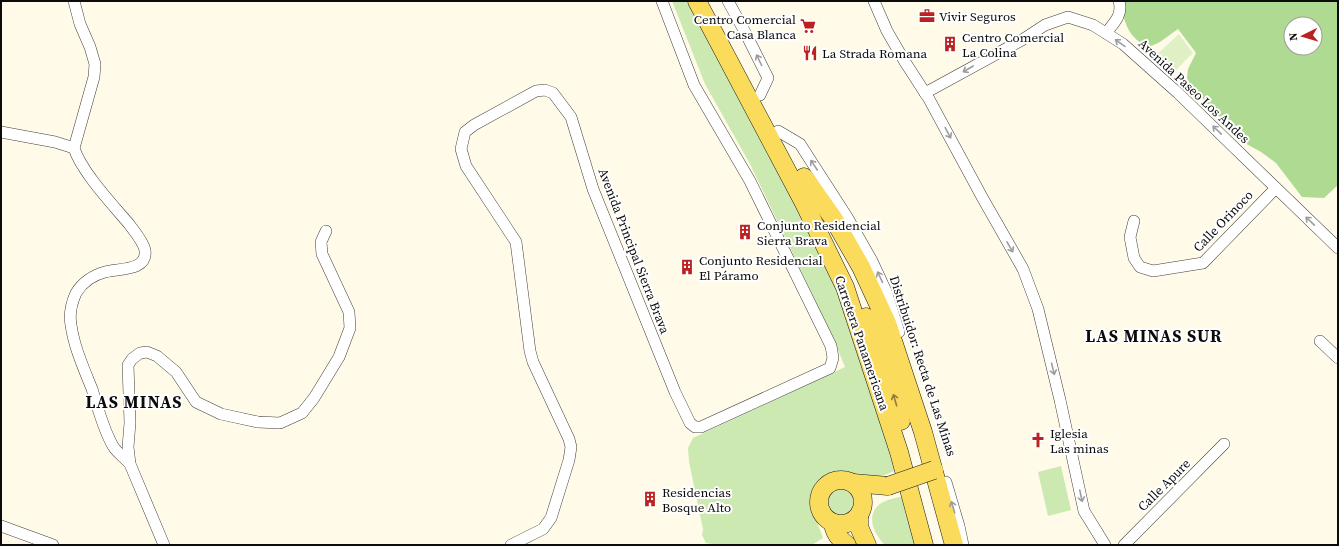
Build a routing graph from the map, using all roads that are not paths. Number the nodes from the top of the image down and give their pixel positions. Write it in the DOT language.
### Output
graph roads {
  1 [pos="74,1"];
  2 [pos="662,1"];
  3 [pos="697,1"];
  4 [pos="710,1"];
  5 [pos="728,1"];
  6 [pos="874,1"];
  7 [pos="1119,1"];
  8 [pos="1106,33"];
  9 [pos="760,95"];
  10 [pos="927,96"];
  11 [pos="778,131"];
  12 [pos="1,132"];
  13 [pos="74,148"];
  14 [pos="804,177"];
  15 [pos="1276,188"];
  16 [pos="1134,221"];
  17 [pos="326,231"];
  18 [pos="1338,248"];
  19 [pos="1320,341"];
  20 [pos="1338,358"];
  21 [pos="1224,444"];
  22 [pos="130,464"];
  23 [pos="934,470"];
  24 [pos="853,483"];
  25 [pos="888,486"];
  26 [pos="860,511"];
  27 [pos="834,523"];
  28 [pos="1,526"];
  29 [pos="52,545"];
  30 [pos="164,545"];
  31 [pos="511,545"];
  32 [pos="847,545"];
  33 [pos="867,545"];
  34 [pos="924,545"];
  35 [pos="937,545"];
  36 [pos="954,545"];
  37 [pos="963,545"];
  38 [pos="1105,545"];
  39 [pos="1124,545"];
  1 -- 13 [label="street"];
  2 -- 31 [label="street, Avenida Principal Sierra Brava"];
  3 -- 34 [label="main road, Carretera Panamericana"];
  4 -- 9 [label="main road, Carretera Panamericana"];
  9 -- 5 [label="street, one-way"];
  6 -- 10 [label="street"];
  7 -- 8 [label="street"];
  8 -- 10 [label="street, Avenida Paseo Los Andes, one-way"];
  15 -- 8 [label="street, Avenida Paseo Los Andes, one-way"];
  9 -- 11 [label="main road, Carretera Panamericana"];
  10 -- 38 [label="street, one-way"];
  11 -- 14 [label="main road, Carretera Panamericana"];
  37 -- 11 [label="street, Distribuidor: Recta de Las Minas, one-way"];
  12 -- 13 [label="street"];
  13 -- 22 [label="street"];
  14 -- 23 [label="main road"];
  35 -- 14 [label="main road, Carretera Panamericana, one-way"];
  15 -- 16 [label="street, Calle Orinoco"];
  18 -- 15 [label="street, Avenida Paseo Los Andes, one-way"];
  17 -- 22 [label="street"];
  19 -- 20 [label="street"];
  21 -- 39 [label="street, Calle Apure"];
  22 -- 30 [label="street"];
  23 -- 25 [label="main road, bridge"];
  23 -- 36 [label="main road"];
  24 -- 25 [label="main road"];
  24 -- 26 [label="main road"];
  24 -- 27 [label="main road"];
  25 -- 26 [label="main road"];
  26 -- 27 [label="main road"];
  26 -- 33 [label="main road"];
  27 -- 32 [label="main road"];
  28 -- 29 [label="street"];
}
